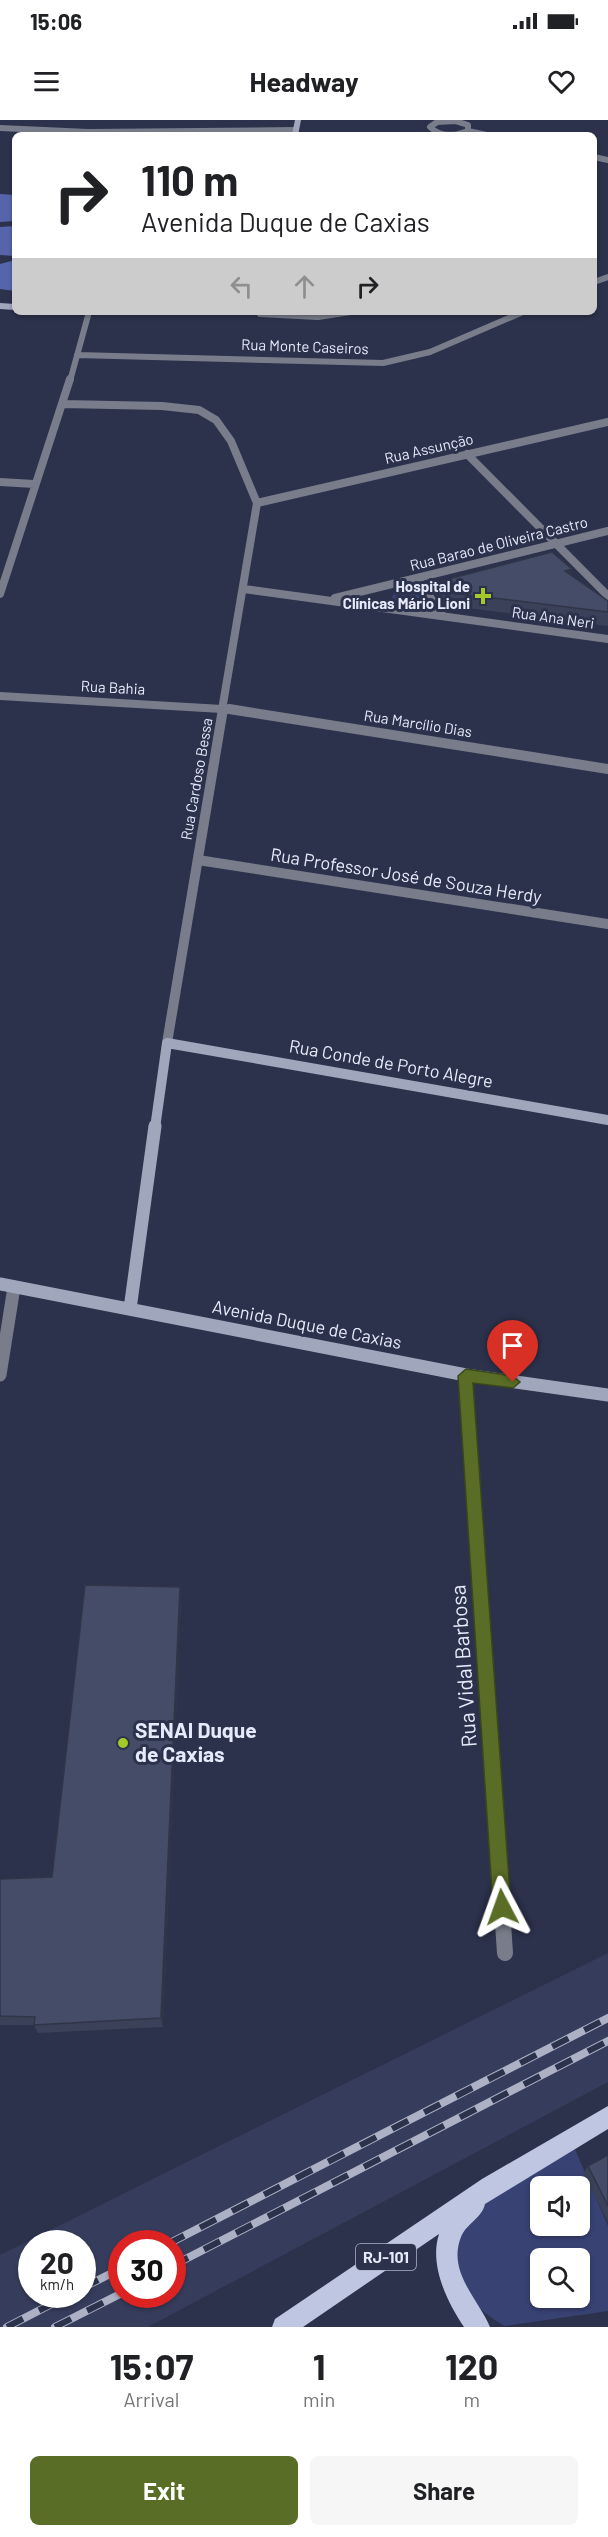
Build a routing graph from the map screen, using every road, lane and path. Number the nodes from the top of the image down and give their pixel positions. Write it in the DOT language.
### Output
graph roads {
  1 [pos="0,128"];
  2 [pos="468,131"];
  3 [pos="88,132"];
  4 [pos="433,132"];
  5 [pos="462,132"];
  6 [pos="473,132"];
  7 [pos="88,315"];
  8 [pos="290,315"];
  9 [pos="331,315"];
  10 [pos="516,315"];
  11 [pos="77,354"];
  12 [pos="63,404"];
  13 [pos="608,422"];
  14 [pos="467,454"];
  15 [pos="0,482"];
  16 [pos="34,484"];
  17 [pos="257,503"];
  18 [pos="608,531"];
  19 [pos="554,545"];
  20 [pos="417,578"];
  21 [pos="244,589"];
  22 [pos="0,594"];
  23 [pos="608,596"];
  24 [pos="327,600"];
  25 [pos="443,616"];
  26 [pos="608,639"];
  27 [pos="0,696"];
  28 [pos="224,708"];
  29 [pos="608,769"];
  30 [pos="198,860"];
  31 [pos="608,924"];
  32 [pos="167,1043"];
  33 [pos="608,1120"];
  34 [pos="0,1284"];
  35 [pos="14,1287"];
  36 [pos="130,1308"];
  37 [pos="0,1375"];
  38 [pos="466,1376"];
  39 [pos="608,1395"];
  40 [pos="505,1953"];
  41 [pos="608,2117"];
  42 [pos="490,2187"];
  43 [pos="283,2327"];
  44 [pos="479,2327"];
  1 -- 3 [label="street"];
  2 -- 4 [label="street"];
  2 -- 5 [label="street"];
  2 -- 6 [label="street"];
  7 -- 11 [label="street"];
  8 -- 9 [label="street"];
  10 -- 11 [label="street, Rua Monte Caseiros"];
  11 -- 12 [label="street"];
  12 -- 16 [label="street"];
  12 -- 17 [label="street"];
  13 -- 14 [label="street, Rua Assunção"];
  14 -- 17 [label="street, Rua Assunção"];
  14 -- 19 [label="street"];
  15 -- 16 [label="street"];
  16 -- 22 [label="street"];
  17 -- 21 [label="street, Rua Cardoso Bessa"];
  18 -- 19 [label="street, Rua Barao de Oliveira Castro"];
  19 -- 20 [label="street, Rua Barao de Oliveira Castro"];
  19 -- 23 [label="street"];
  20 -- 24 [label="street, Rua Barao de Oliveira Castro"];
  20 -- 25 [label="street"];
  21 -- 24 [label="street, Rua Ana Neri"];
  21 -- 28 [label="street, Rua Cardoso Bessa"];
  24 -- 25 [label="street, Rua Ana Neri"];
  25 -- 26 [label="street, Rua Ana Neri"];
  27 -- 28 [label="street, Rua Bahia"];
  28 -- 29 [label="street, Rua Marcílio Dias"];
  28 -- 30 [label="street, Rua Cardoso Bessa"];
  30 -- 31 [label="street, Rua Professor José de Souza Herdy"];
  30 -- 32 [label="street, Rua Cardoso Bessa"];
  32 -- 33 [label="main road, Rua Conde de Porto Alegre"];
  32 -- 36 [label="main road, Rua Cardoso Bessa"];
  34 -- 35 [label="main road, Avenida Duque de Caxias"];
  35 -- 36 [label="main road, Avenida Duque de Caxias"];
  35 -- 37 [label="street"];
  36 -- 38 [label="main road, Avenida Duque de Caxias"];
  38 -- 39 [label="main road, Avenida Duque de Caxias"];
  38 -- 40 [label="street, Rua Vidal Barbosa"];
  41 -- 42 [label="main road, RJ-101"];
  42 -- 43 [label="main road, RJ-101"];
  42 -- 44 [label="main road"];
}
